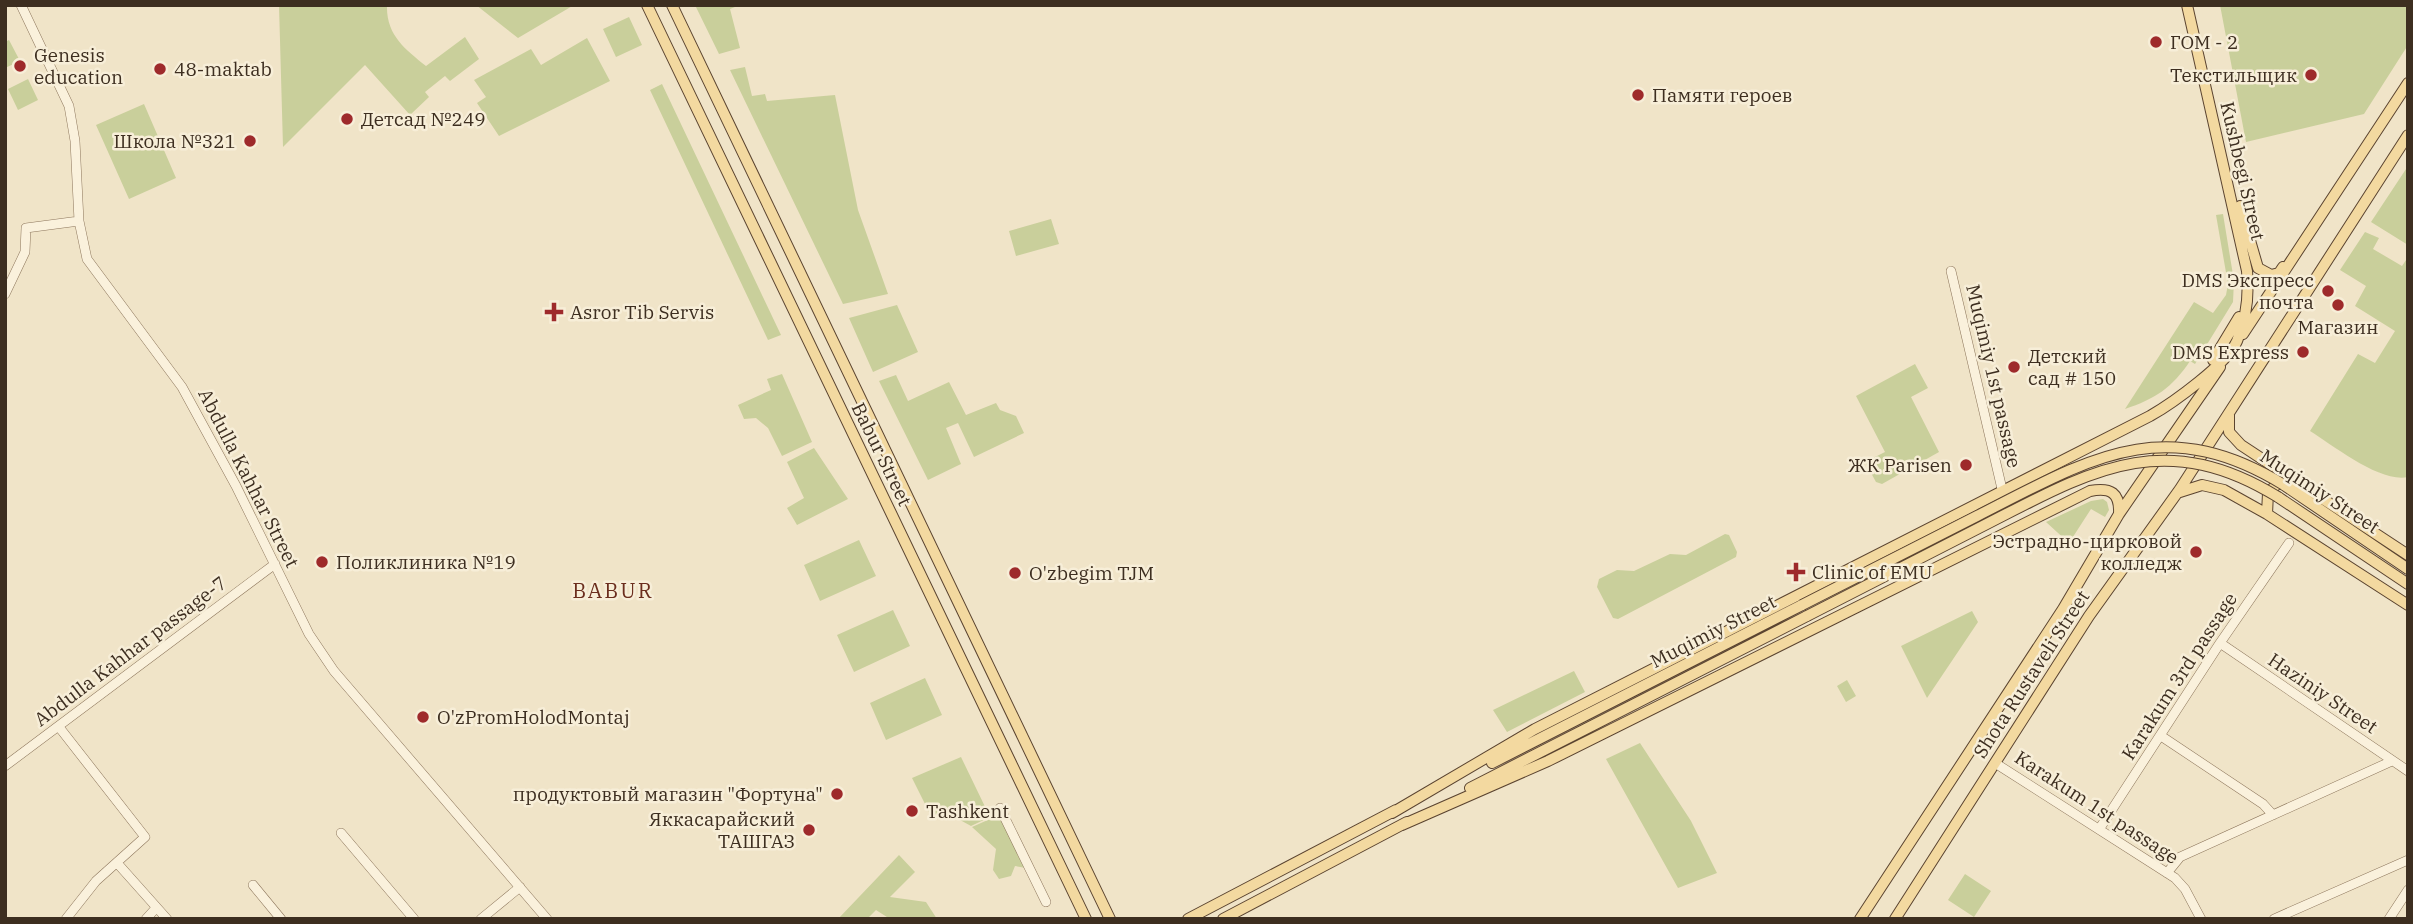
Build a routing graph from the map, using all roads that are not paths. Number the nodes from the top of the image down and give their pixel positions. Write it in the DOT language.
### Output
graph roads {
  1 [pos="21,5"];
  2 [pos="647,5"];
  3 [pos="672,5"];
  4 [pos="2187,5"];
  5 [pos="2194,5"];
  6 [pos="2408,83"];
  7 [pos="2408,135"];
  8 [pos="79,221"];
  9 [pos="2315,226"];
  10 [pos="1951,271"];
  11 [pos="2279,273"];
  12 [pos="2248,288"];
  13 [pos="5,294"];
  14 [pos="2236,344"];
  15 [pos="2201,379"];
  16 [pos="2231,411"];
  17 [pos="2033,474"];
  18 [pos="2289,478"];
  19 [pos="2002,489"];
  20 [pos="2176,496"];
  21 [pos="2052,510"];
  22 [pos="2119,514"];
  23 [pos="2267,514"];
  24 [pos="2289,543"];
  25 [pos="2408,555"];
  26 [pos="275,564"];
  27 [pos="2408,569"];
  28 [pos="2408,584"];
  29 [pos="958,601"];
  30 [pos="2408,605"];
  31 [pos="937,610"];
  32 [pos="1805,610"];
  33 [pos="2220,643"];
  34 [pos="59,727"];
  35 [pos="2161,736"];
  36 [pos="2392,761"];
  37 [pos="1995,762"];
  38 [pos="5,766"];
  39 [pos="2408,771"];
  40 [pos="1000,808"];
  41 [pos="1392,813"];
  42 [pos="2273,815"];
  43 [pos="1402,825"];
  44 [pos="2100,828"];
  45 [pos="341,832"];
  46 [pos="2408,860"];
  47 [pos="118,864"];
  48 [pos="2167,873"];
  49 [pos="1256,883"];
  50 [pos="253,885"];
  51 [pos="520,887"];
  52 [pos="2408,890"];
  53 [pos="1262,898"];
  54 [pos="1046,902"];
  55 [pos="156,908"];
  56 [pos="66,919"];
  57 [pos="146,919"];
  58 [pos="167,919"];
  59 [pos="281,919"];
  60 [pos="414,919"];
  61 [pos="481,919"];
  62 [pos="547,919"];
  63 [pos="1086,919"];
  64 [pos="1110,919"];
  65 [pos="1188,919"];
  66 [pos="1223,919"];
  67 [pos="1860,919"];
  68 [pos="1895,919"];
  69 [pos="2201,919"];
  70 [pos="2274,919"];
  71 [pos="2389,919"];
  1 -- 8 [label="street, Abdulla Kahhar Street"];
  2 -- 31 [label="main road, Babur Street"];
  3 -- 29 [label="main road, Babur Street"];
  4 -- 12 [label="main road, Kushbegi Street"];
  5 -- 11 [label="main road, Kushbegi Street"];
  6 -- 9 [label="main road, Shota Rustaveli Street"];
  7 -- 16 [label="main road, Shota Rustaveli Street"];
  8 -- 13 [label="street"];
  8 -- 26 [label="street, Abdulla Kahhar Street"];
  9 -- 11 [label="main road, Shota Rustaveli Street"];
  9 -- 14 [label="main road, Shota Rustaveli Street"];
  10 -- 19 [label="street, Muqimiy 1st passage"];
  12 -- 14 [label="main road, Kushbegi Street"];
  12 -- 15 [label="main road"];
  14 -- 15 [label="main road"];
  14 -- 22 [label="main road, Shota Rustaveli Street"];
  15 -- 17 [label="main road"];
  16 -- 18 [label="main road"];
  16 -- 20 [label="main road, Shota Rustaveli Street"];
  17 -- 19 [label="main road"];
  17 -- 21 [label="main road"];
  18 -- 23 [label="main road"];
  18 -- 25 [label="main road"];
  19 -- 41 [label="main road"];
  20 -- 23 [label="main road"];
  20 -- 37 [label="main road, Shota Rustaveli Street"];
  21 -- 22 [label="main road"];
  21 -- 43 [label="main road"];
  22 -- 67 [label="main road, Shota Rustaveli Street"];
  23 -- 30 [label="main road"];
  24 -- 33 [label="street, Karakum 3rd passage"];
  26 -- 34 [label="street, Abdulla Kahhar passage-7"];
  26 -- 51 [label="street, Abdulla Kahhar Street"];
  27 -- 32 [label="main road, Muqimiy Street, bridge"];
  28 -- 32 [label="main road, Muqimiy Street, bridge"];
  29 -- 31 [label="main road"];
  29 -- 64 [label="main road, Babur Street"];
  31 -- 63 [label="main road, Babur Street"];
  32 -- 41 [label="main road, Muqimiy Street"];
  32 -- 43 [label="main road, Muqimiy Street"];
  33 -- 35 [label="street, Karakum 3rd passage"];
  33 -- 36 [label="street, Haziniy Street"];
  34 -- 38 [label="street, Abdulla Kahhar passage-7"];
  34 -- 47 [label="street"];
  35 -- 42 [label="street"];
  35 -- 44 [label="street, Karakum 3rd passage"];
  36 -- 39 [label="street, Haziniy Street"];
  36 -- 42 [label="street"];
  37 -- 44 [label="street, Karakum 1st passage"];
  37 -- 68 [label="main road, Shota Rustaveli Street"];
  40 -- 54 [label="street"];
  41 -- 49 [label="main road, Muqimiy Street"];
  42 -- 48 [label="street"];
  43 -- 53 [label="main road, Muqimiy Street"];
  44 -- 48 [label="street, Karakum 1st passage"];
  45 -- 60 [label="street"];
  46 -- 70 [label="street"];
  47 -- 55 [label="street"];
  47 -- 56 [label="street"];
  48 -- 69 [label="street, Karakum 1st passage"];
  49 -- 53 [label="main road"];
  49 -- 65 [label="main road, Muqimiy Street"];
  50 -- 59 [label="street"];
  51 -- 61 [label="street"];
  51 -- 62 [label="street, Abdulla Kahhar Street"];
  52 -- 71 [label="street"];
  53 -- 66 [label="main road, Muqimiy Street"];
  55 -- 57 [label="street"];
  55 -- 58 [label="street"];
}
